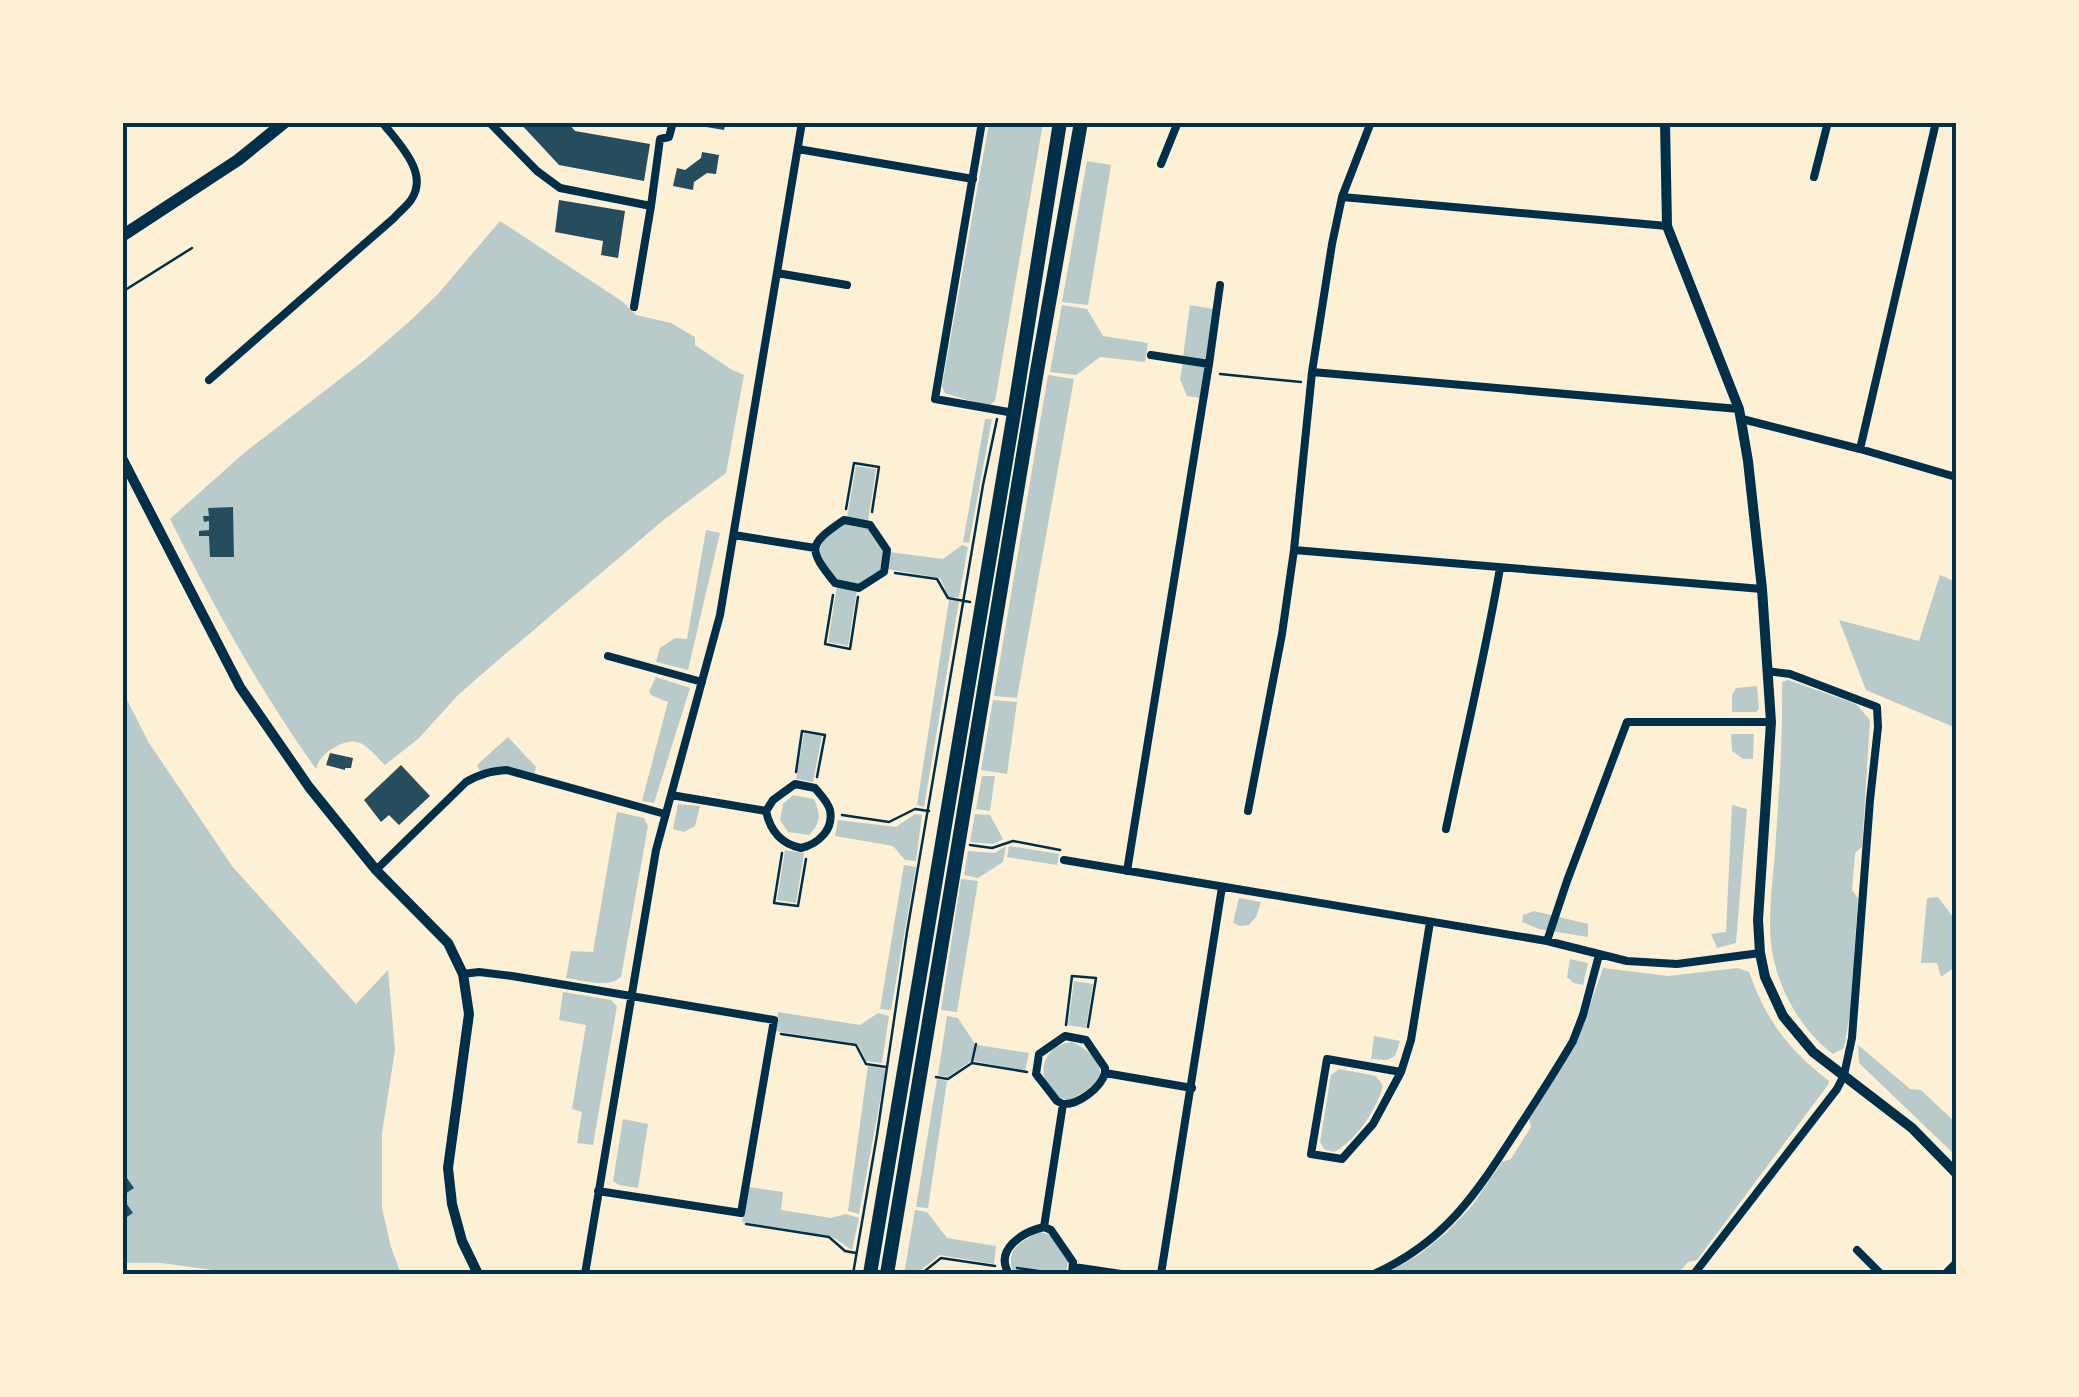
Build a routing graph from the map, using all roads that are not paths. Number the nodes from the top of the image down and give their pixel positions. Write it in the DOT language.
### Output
graph roads {
  1 [pos="285,122"];
  2 [pos="382,122"];
  3 [pos="489,122"];
  4 [pos="673,122"];
  5 [pos="802,122"];
  6 [pos="982,122"];
  7 [pos="1060,122"];
  8 [pos="1081,122"];
  9 [pos="1178,122"];
  10 [pos="1371,122"];
  11 [pos="1665,122"];
  12 [pos="1828,122"];
  13 [pos="1936,122"];
  14 [pos="798,149"];
  15 [pos="1161,164"];
  16 [pos="1814,178"];
  17 [pos="973,179"];
  18 [pos="1342,198"];
  19 [pos="651,206"];
  20 [pos="1667,226"];
  21 [pos="122,236"];
  22 [pos="778,273"];
  23 [pos="847,285"];
  24 [pos="1220,285"];
  25 [pos="634,307"];
  26 [pos="1151,356"];
  27 [pos="1212,369"];
  28 [pos="1312,372"];
  29 [pos="209,380"];
  30 [pos="1006,414"];
  31 [pos="1740,414"];
  32 [pos="1860,449"];
  33 [pos="122,458"];
  34 [pos="1956,478"];
  35 [pos="734,535"];
  36 [pos="816,548"];
  37 [pos="1294,550"];
  38 [pos="1500,568"];
  39 [pos="1762,589"];
  40 [pos="608,656"];
  41 [pos="1767,671"];
  42 [pos="702,682"];
  43 [pos="1771,722"];
  44 [pos="671,794"];
  45 [pos="766,811"];
  46 [pos="1248,811"];
  47 [pos="665,814"];
  48 [pos="1446,829"];
  49 [pos="1065,856"];
  50 [pos="376,870"];
  51 [pos="1126,871"];
  52 [pos="1222,887"];
  53 [pos="1430,922"];
  54 [pos="1547,942"];
  55 [pos="1760,954"];
  56 [pos="1599,955"];
  57 [pos="463,974"];
  58 [pos="632,996"];
  59 [pos="1400,1072"];
  60 [pos="1105,1073"];
  61 [pos="1844,1075"];
  62 [pos="1192,1088"];
  63 [pos="1063,1104"];
  64 [pos="1956,1173"];
  65 [pos="598,1191"];
  66 [pos="1044,1227"];
  67 [pos="1857,1250"];
  68 [pos="1956,1264"];
  69 [pos="1006,1270"];
  70 [pos="1070,1272"];
  71 [pos="478,1274"];
  72 [pos="585,1274"];
  73 [pos="870,1274"];
  74 [pos="887,1274"];
  75 [pos="1121,1274"];
  76 [pos="1162,1274"];
  77 [pos="1374,1274"];
  78 [pos="1694,1274"];
  79 [pos="1881,1274"];
  80 [pos="1945,1274"];
  1 -- 21 [label="main road"];
  2 -- 29 [label="street"];
  3 -- 19 [label="street"];
  4 -- 19 [label="street"];
  5 -- 14 [label="street"];
  6 -- 17 [label="street"];
  7 -- 30 [label="highway"];
  8 -- 74 [label="highway"];
  9 -- 15 [label="street"];
  10 -- 18 [label="street"];
  11 -- 20 [label="street"];
  12 -- 16 [label="street"];
  13 -- 32 [label="street"];
  14 -- 17 [label="street"];
  14 -- 22 [label="street"];
  17 -- 30 [label="street"];
  18 -- 20 [label="street"];
  18 -- 28 [label="street"];
  19 -- 25 [label="street"];
  20 -- 31 [label="street"];
  22 -- 23 [label="street"];
  22 -- 35 [label="street"];
  24 -- 27 [label="street"];
  26 -- 27 [label="street"];
  27 -- 51 [label="street"];
  28 -- 31 [label="street"];
  28 -- 37 [label="street"];
  30 -- 73 [label="highway"];
  31 -- 32 [label="street"];
  31 -- 39 [label="street"];
  32 -- 34 [label="street"];
  33 -- 50 [label="street"];
  35 -- 36 [label="street"];
  35 -- 42 [label="street"];
  36 -- 36 [label="street"];
  37 -- 38 [label="street"];
  37 -- 46 [label="street"];
  38 -- 39 [label="street"];
  38 -- 48 [label="street"];
  39 -- 41 [label="street"];
  40 -- 42 [label="street"];
  41 -- 43 [label="street"];
  41 -- 61 [label="street"];
  42 -- 44 [label="street"];
  43 -- 54 [label="street"];
  43 -- 55 [label="street"];
  44 -- 45 [label="street"];
  44 -- 47 [label="street"];
  45 -- 45 [label="street"];
  47 -- 50 [label="street"];
  47 -- 58 [label="street"];
  49 -- 51 [label="street"];
  50 -- 57 [label="street"];
  51 -- 52 [label="street"];
  52 -- 53 [label="street"];
  52 -- 62 [label="street"];
  53 -- 54 [label="street"];
  53 -- 59 [label="street"];
  54 -- 56 [label="street"];
  55 -- 56 [label="street"];
  55 -- 61 [label="street"];
  56 -- 77 [label="street"];
  57 -- 58 [label="street"];
  57 -- 71 [label="street"];
  58 -- 65 [label="street"];
  58 -- 65 [label="street"];
  59 -- 59 [label="street"];
  60 -- 62 [label="street"];
  60 -- 63 [label="street"];
  60 -- 63 [label="street"];
  61 -- 64 [label="street"];
  61 -- 78 [label="street"];
  62 -- 76 [label="street"];
  63 -- 66 [label="street"];
  65 -- 72 [label="street"];
  66 -- 69 [label="street"];
  66 -- 70 [label="street"];
  67 -- 79 [label="street"];
  68 -- 80 [label="street"];
  70 -- 75 [label="street"];
}
